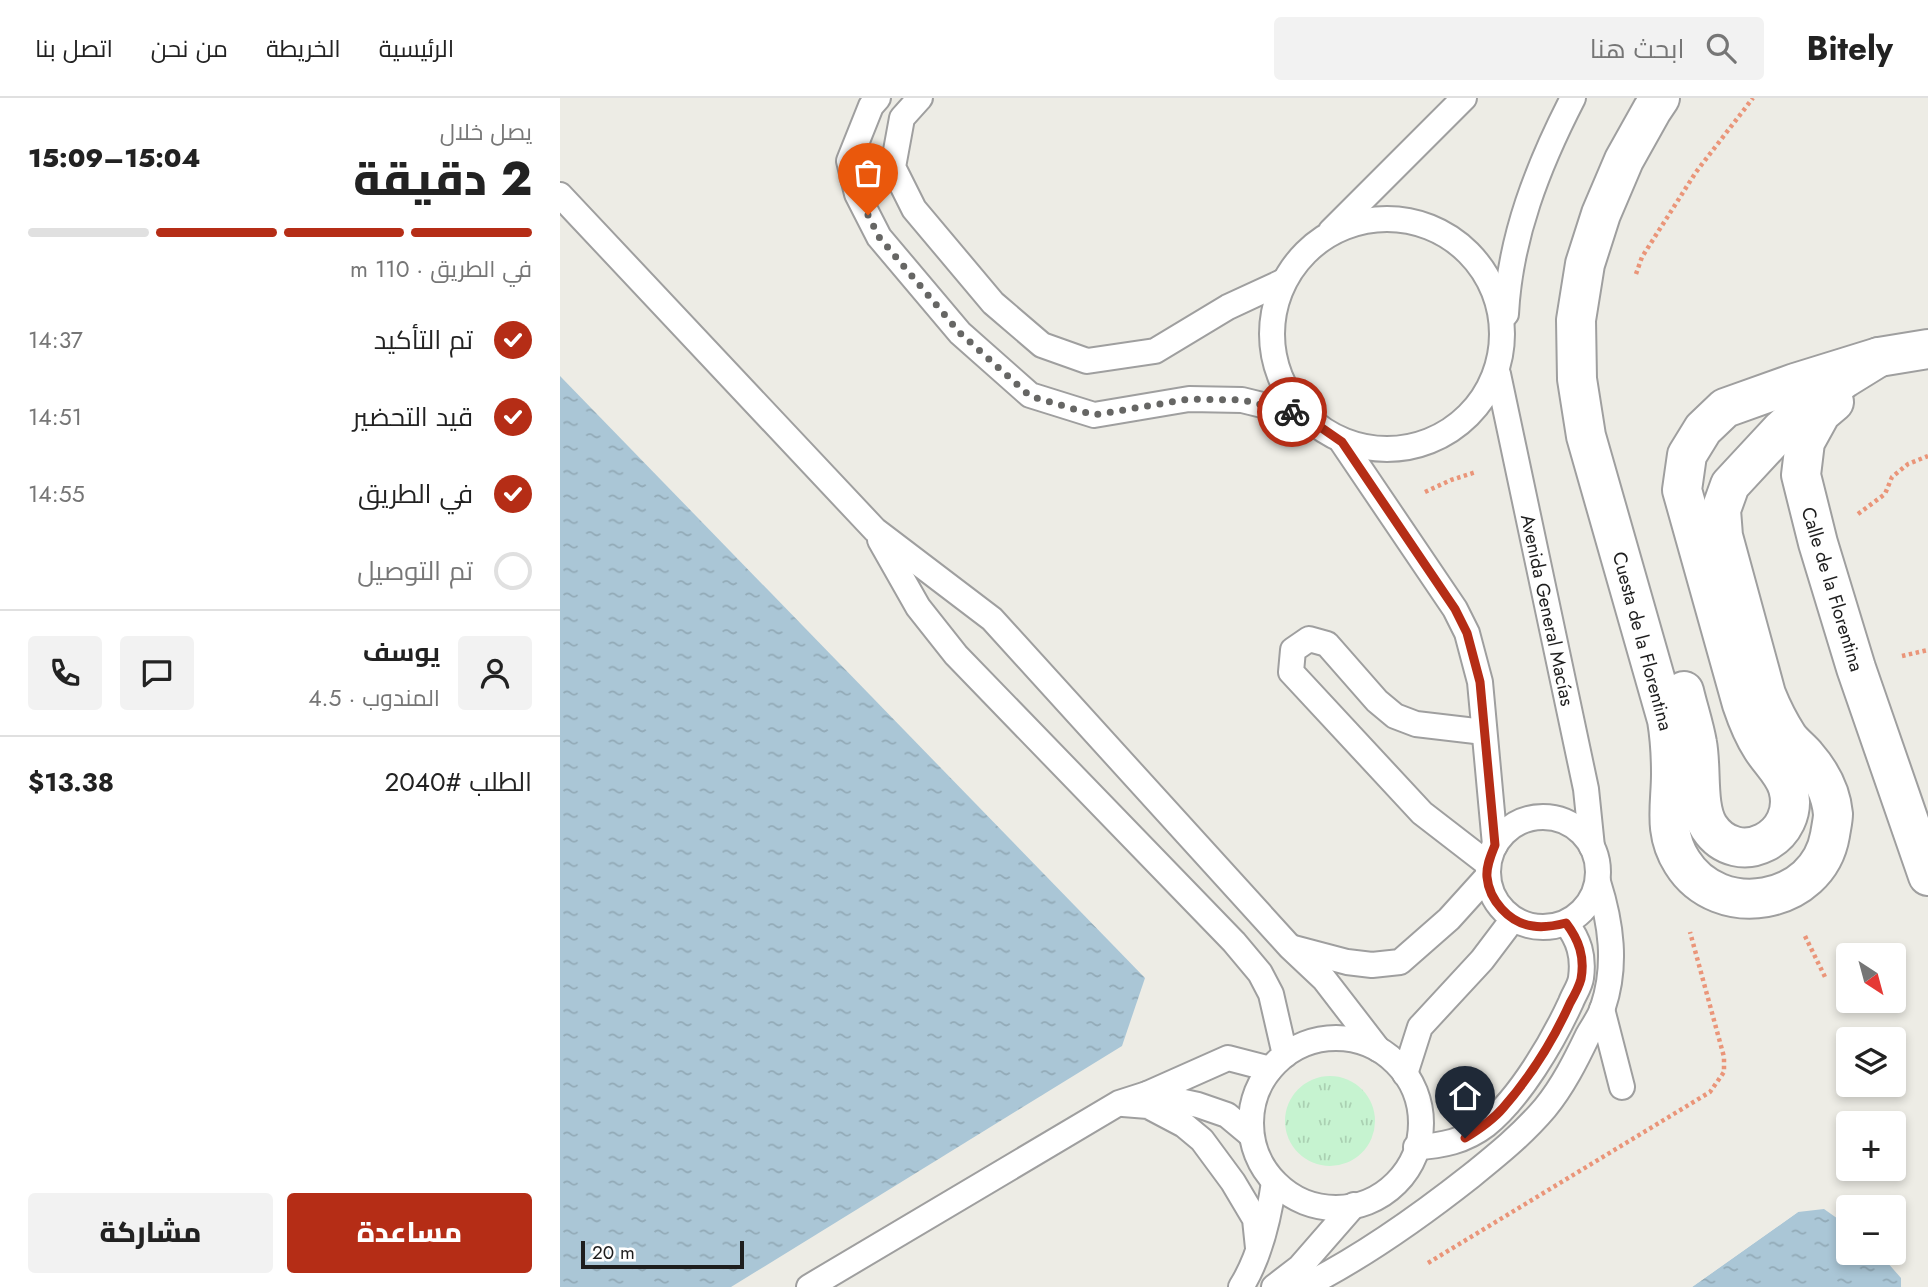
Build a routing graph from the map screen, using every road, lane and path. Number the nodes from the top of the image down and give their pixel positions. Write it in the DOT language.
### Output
graph roads {
  1 [pos="877,98"];
  2 [pos="920,98"];
  3 [pos="1464,98"];
  4 [pos="1573,98"];
  5 [pos="1660,98"];
  6 [pos="1690,98"];
  7 [pos="560,195"];
  8 [pos="1328,233"];
  9 [pos="1282,282"];
  10 [pos="1505,325"];
  11 [pos="1928,349"];
  12 [pos="1879,357"];
  13 [pos="1928,373"];
  14 [pos="1498,374"];
  15 [pos="1303,415"];
  16 [pos="1342,442"];
  17 [pos="1688,455"];
  18 [pos="1928,456"];
  19 [pos="1518,463"];
  20 [pos="1739,476"];
  21 [pos="1390,513"];
  22 [pos="875,530"];
  23 [pos="1818,543"];
  24 [pos="1484,732"];
  25 [pos="1592,847"];
  26 [pos="1490,862"];
  27 [pos="1928,876"];
  28 [pos="1598,882"];
  29 [pos="1513,919"];
  30 [pos="1566,923"];
  31 [pos="1290,947"];
  32 [pos="1602,1009"];
  33 [pos="1378,1049"];
  34 [pos="1277,1062"];
  35 [pos="1405,1074"];
  36 [pos="1622,1087"];
  37 [pos="1147,1094"];
  38 [pos="1119,1103"];
  39 [pos="1251,1135"];
  40 [pos="1416,1147"];
  41 [pos="1274,1182"];
  42 [pos="1354,1205"];
  43 [pos="1258,1248"];
  44 [pos="809,1287"];
  45 [pos="1241,1287"];
  46 [pos="1274,1287"];
  47 [pos="1303,1287"];
  1 -- 15 [label="lane"];
  2 -- 9 [label="lane"];
  3 -- 8 [label="lane"];
  4 -- 10 [label="lane"];
  5 -- 20 [label="street, Cuesta de la Florentina"];
  6 -- 17 [label="street"];
  7 -- 22 [label="lane"];
  8 -- 9 [label="lane"];
  8 -- 10 [label="lane"];
  9 -- 15 [label="lane"];
  10 -- 14 [label="lane"];
  11 -- 12 [label="street"];
  12 -- 17 [label="street"];
  12 -- 20 [label="street"];
  13 -- 23 [label="street, Calle de la Florentina"];
  14 -- 16 [label="lane"];
  14 -- 19 [label="lane, Avenida General Macías"];
  15 -- 16 [label="lane"];
  16 -- 21 [label="lane"];
  17 -- 20 [label="street"];
  18 -- 23 [label="path"];
  19 -- 21 [label="path"];
  19 -- 25 [label="lane, Avenida General Macías"];
  21 -- 24 [label="lane"];
  22 -- 31 [label="lane"];
  22 -- 34 [label="lane"];
  23 -- 27 [label="street, Calle de la Florentina"];
  24 -- 26 [label="lane"];
  24 -- 26 [label="lane"];
  25 -- 26 [label="lane"];
  25 -- 28 [label="lane"];
  26 -- 29 [label="lane"];
  26 -- 31 [label="lane"];
  28 -- 30 [label="lane"];
  28 -- 32 [label="lane"];
  29 -- 30 [label="lane"];
  29 -- 35 [label="lane"];
  30 -- 40 [label="lane"];
  31 -- 33 [label="lane"];
  32 -- 36 [label="lane"];
  32 -- 47 [label="lane"];
  33 -- 34 [label="lane"];
  33 -- 35 [label="lane"];
  34 -- 37 [label="lane"];
  34 -- 39 [label="lane"];
  35 -- 40 [label="lane"];
  37 -- 38 [label="lane"];
  37 -- 39 [label="lane"];
  38 -- 43 [label="lane"];
  38 -- 44 [label="lane"];
  39 -- 41 [label="lane"];
  40 -- 42 [label="lane"];
  41 -- 42 [label="lane"];
  41 -- 43 [label="lane"];
  42 -- 46 [label="lane"];
  43 -- 45 [label="lane"];
}
